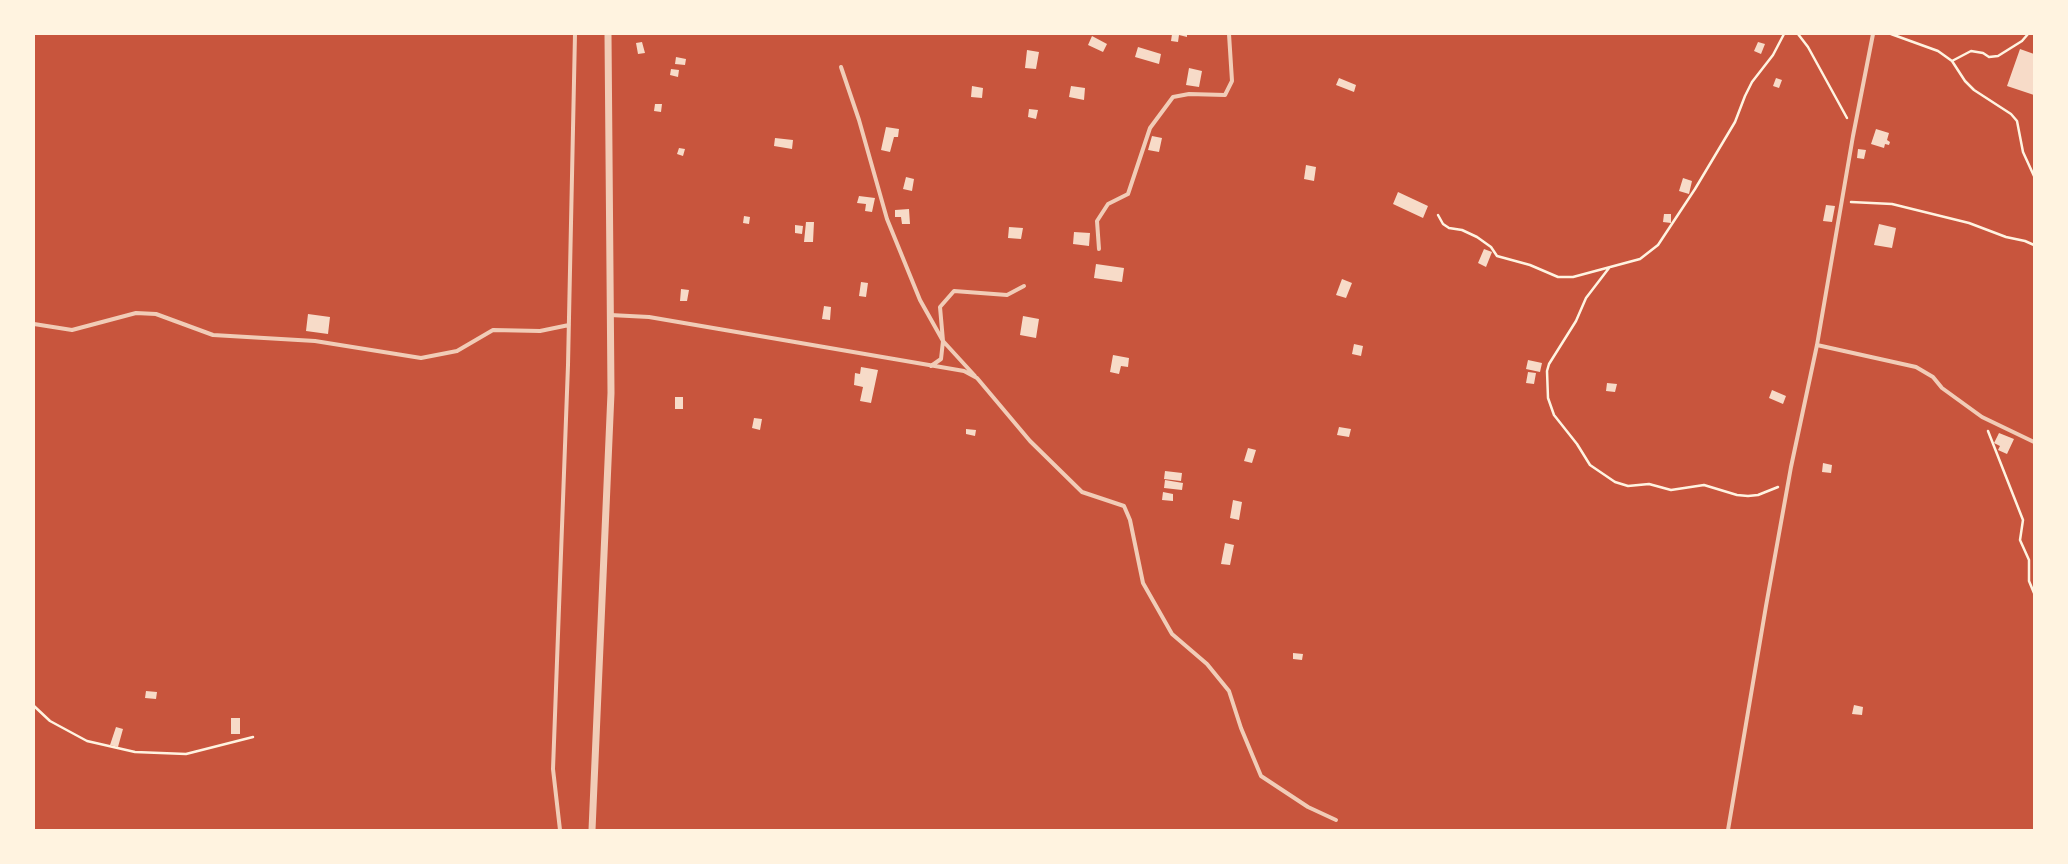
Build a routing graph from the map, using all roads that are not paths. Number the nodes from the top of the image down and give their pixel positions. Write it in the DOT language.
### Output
graph roads {
  1 [pos="575,34"];
  2 [pos="608,34"];
  3 [pos="1229,34"];
  4 [pos="1873,34"];
  5 [pos="841,67"];
  6 [pos="1099,249"];
  7 [pos="1024,286"];
  8 [pos="610,315"];
  9 [pos="34,324"];
  10 [pos="569,326"];
  11 [pos="943,341"];
  12 [pos="1817,345"];
  13 [pos="931,366"];
  14 [pos="977,378"];
  15 [pos="2034,442"];
  16 [pos="1336,820"];
  17 [pos="560,830"];
  18 [pos="592,830"];
  19 [pos="1728,830"];
  1 -- 10 [label="street"];
  2 -- 8 [label="street"];
  3 -- 6 [label="street"];
  4 -- 12 [label="street"];
  5 -- 11 [label="street"];
  7 -- 11 [label="street"];
  8 -- 13 [label="street"];
  8 -- 18 [label="street"];
  9 -- 10 [label="street"];
  10 -- 17 [label="street"];
  11 -- 13 [label="street"];
  11 -- 14 [label="street"];
  12 -- 15 [label="street"];
  12 -- 19 [label="street"];
  13 -- 14 [label="street"];
  14 -- 16 [label="street"];
}
